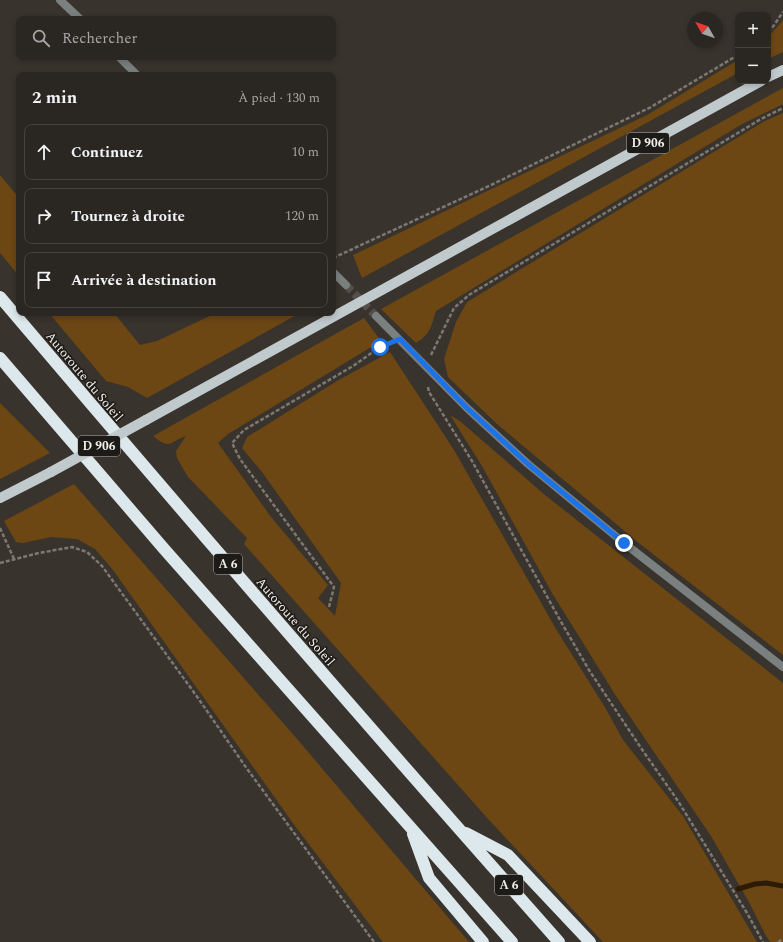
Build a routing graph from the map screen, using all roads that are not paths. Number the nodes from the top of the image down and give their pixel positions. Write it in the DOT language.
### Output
graph roads {
  1 [pos="60,0"];
  2 [pos="77,16"];
  3 [pos="122,60"];
  4 [pos="783,70"];
  5 [pos="134,72"];
  6 [pos="771,76"];
  7 [pos="756,84"];
  8 [pos="336,275"];
  9 [pos="346,285"];
  10 [pos="0,297"];
  11 [pos="336,315"];
  12 [pos="16,316"];
  13 [pos="16,316"];
  14 [pos="335,316"];
  15 [pos="376,316"];
  16 [pos="0,358"];
  17 [pos="0,498"];
  18 [pos="783,667"];
  19 [pos="458,828"];
  20 [pos="412,829"];
  21 [pos="483,942"];
  22 [pos="512,942"];
  23 [pos="559,942"];
  24 [pos="590,942"];
  1 -- 2 [label="street"];
  3 -- 5 [label="street"];
  4 -- 6 [label="main road"];
  7 -- 11 [label="main road, D 906, bridge"];
  8 -- 9 [label="street"];
  10 -- 13 [label="highway, Autoroute du Soleil / A 6"];
  12 -- 19 [label="highway, Autoroute du Soleil / A 6"];
  14 -- 17 [label="main road, D 906, bridge"];
  15 -- 18 [label="street"];
  16 -- 20 [label="highway, A 6"];
  19 -- 23 [label="highway, Autoroute du Soleil / A 6"];
  19 -- 24 [label="highway"];
  20 -- 21 [label="highway"];
  20 -- 22 [label="highway, A 6"];
}
